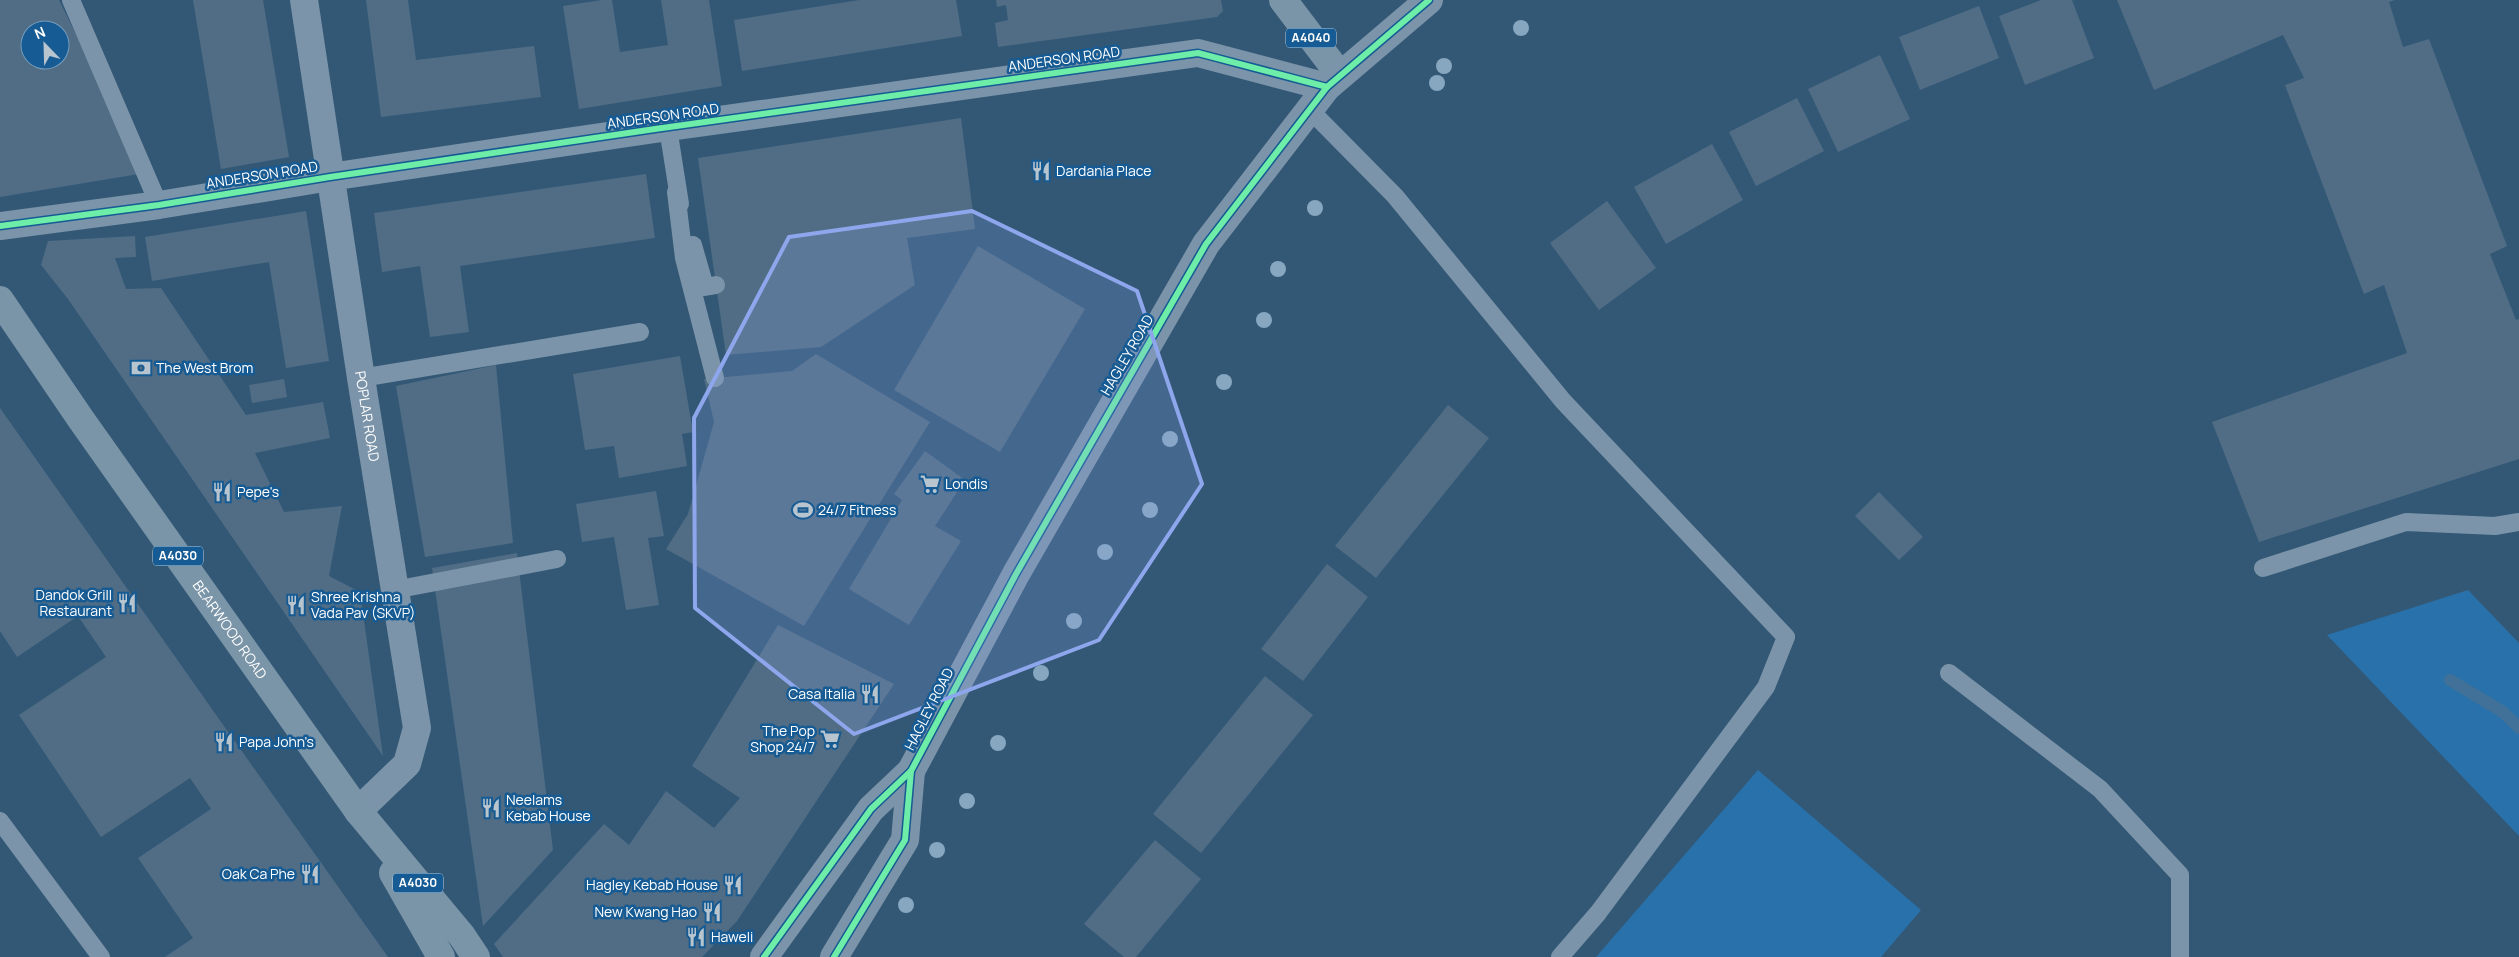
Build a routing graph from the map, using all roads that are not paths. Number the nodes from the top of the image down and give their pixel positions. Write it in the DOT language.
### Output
graph roads {
  1 [pos="71,0"];
  2 [pos="304,0"];
  3 [pos="1283,0"];
  4 [pos="1429,0"];
  5 [pos="1333,81"];
  6 [pos="1309,109"];
  7 [pos="668,128"];
  8 [pos="330,177"];
  9 [pos="676,192"];
  10 [pos="160,205"];
  11 [pos="0,226"];
  12 [pos="716,285"];
  13 [pos="0,300"];
  14 [pos="640,332"];
  15 [pos="361,378"];
  16 [pos="716,378"];
  17 [pos="2519,522"];
  18 [pos="557,559"];
  19 [pos="2263,568"];
  20 [pos="394,590"];
  21 [pos="1949,673"];
  22 [pos="912,771"];
  23 [pos="358,811"];
  24 [pos="0,821"];
  25 [pos="101,957"];
  26 [pos="441,957"];
  27 [pos="476,957"];
  28 [pos="764,957"];
  29 [pos="834,957"];
  30 [pos="1560,957"];
  31 [pos="2180,957"];
  1 -- 10 [label="lane"];
  2 -- 8 [label="street, POPLAR ROAD"];
  3 -- 5 [label="main road, A4040"];
  4 -- 5 [label="highway, HAGLEY ROAD"];
  5 -- 6 [label="highway, HAGLEY ROAD"];
  5 -- 7 [label="street, ANDERSON ROAD"];
  6 -- 22 [label="highway, HAGLEY ROAD"];
  6 -- 30 [label="lane"];
  7 -- 8 [label="street, ANDERSON ROAD"];
  7 -- 9 [label="lane"];
  8 -- 10 [label="street, ANDERSON ROAD"];
  8 -- 15 [label="street, POPLAR ROAD"];
  9 -- 12 [label="lane"];
  9 -- 16 [label="lane"];
  10 -- 11 [label="street, ANDERSON ROAD"];
  13 -- 23 [label="main road, BEARWOOD ROAD / A4030"];
  14 -- 15 [label="lane"];
  15 -- 20 [label="street, POPLAR ROAD"];
  17 -- 19 [label="lane"];
  18 -- 20 [label="lane"];
  20 -- 23 [label="street, POPLAR ROAD"];
  21 -- 31 [label="lane"];
  22 -- 28 [label="highway, HAGLEY ROAD"];
  22 -- 29 [label="highway, HAGLEY ROAD"];
  23 -- 26 [label="main road, BEARWOOD ROAD / A4030"];
  23 -- 27 [label="main road, BEARWOOD ROAD / A4030"];
  24 -- 25 [label="lane"];
}
